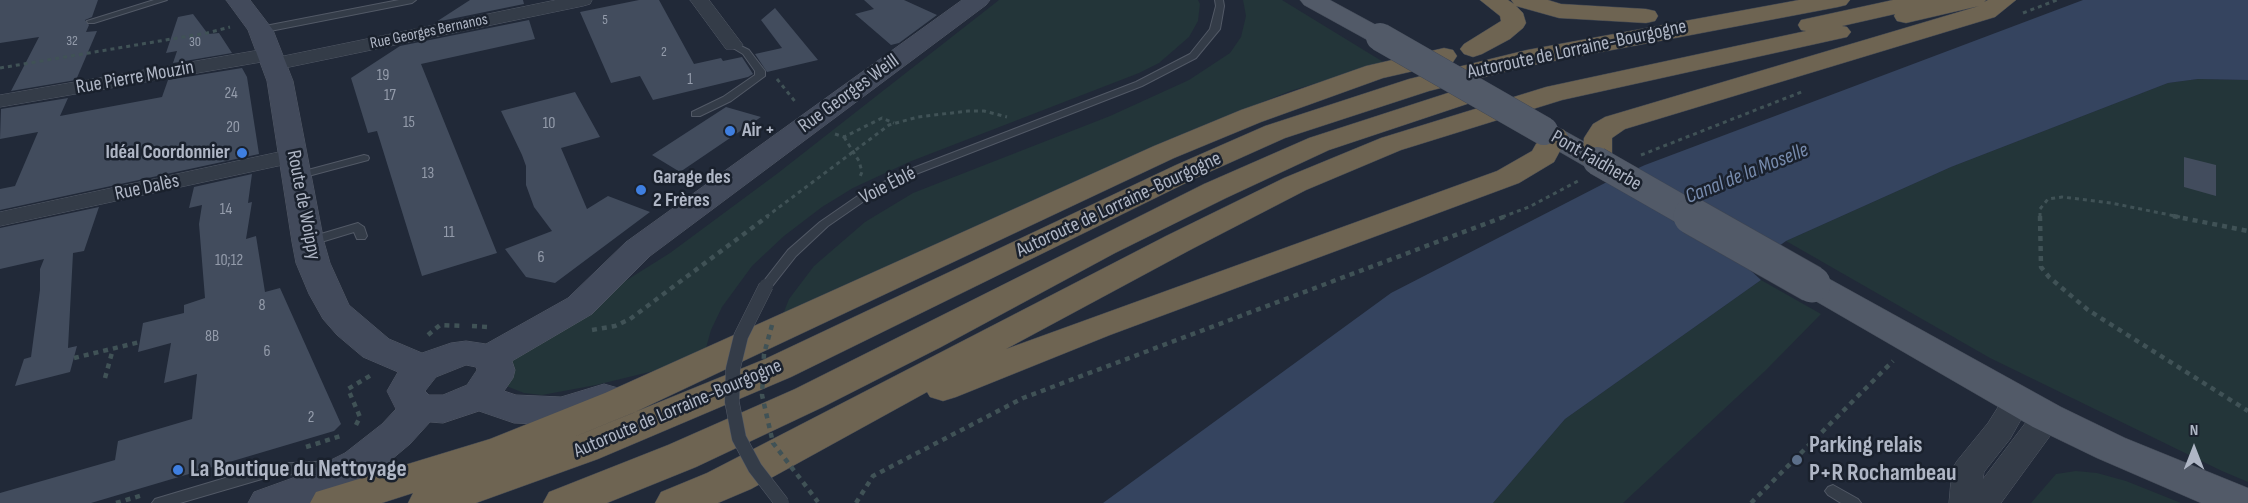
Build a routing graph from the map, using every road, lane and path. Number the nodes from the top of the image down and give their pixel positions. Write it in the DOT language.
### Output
graph roads {
  1 [pos="163,0"];
  2 [pos="238,0"];
  3 [pos="412,0"];
  4 [pos="583,0"];
  5 [pos="699,0"];
  6 [pos="978,0"];
  7 [pos="1219,0"];
  8 [pos="1312,0"];
  9 [pos="1492,0"];
  10 [pos="1523,0"];
  11 [pos="1735,0"];
  12 [pos="1838,0"];
  13 [pos="1927,0"];
  14 [pos="1974,0"];
  15 [pos="2057,0"];
  16 [pos="2013,7"];
  17 [pos="1646,16"];
  18 [pos="91,21"];
  19 [pos="257,25"];
  20 [pos="733,45"];
  21 [pos="1473,49"];
  22 [pos="273,59"];
  23 [pos="0,68"];
  24 [pos="1812,89"];
  25 [pos="0,101"];
  26 [pos="696,114"];
  27 [pos="1028,127"];
  28 [pos="1549,134"];
  29 [pos="844,137"];
  30 [pos="853,152"];
  31 [pos="1638,156"];
  32 [pos="364,158"];
  33 [pos="295,166"];
  34 [pos="1590,170"];
  35 [pos="857,184"];
  36 [pos="0,219"];
  37 [pos="2248,231"];
  38 [pos="361,236"];
  39 [pos="308,242"];
  40 [pos="773,320"];
  41 [pos="539,330"];
  42 [pos="589,330"];
  43 [pos="140,342"];
  44 [pos="113,348"];
  45 [pos="1933,353"];
  46 [pos="74,358"];
  47 [pos="489,358"];
  48 [pos="411,363"];
  49 [pos="681,376"];
  50 [pos="105,378"];
  51 [pos="480,394"];
  52 [pos="420,408"];
  53 [pos="2248,411"];
  54 [pos="2022,413"];
  55 [pos="354,442"];
  56 [pos="303,448"];
  57 [pos="716,487"];
  58 [pos="1833,492"];
  59 [pos="155,498"];
  60 [pos="819,502"];
  61 [pos="117,503"];
  62 [pos="269,503"];
  63 [pos="331,503"];
  64 [pos="429,503"];
  65 [pos="564,503"];
  66 [pos="676,503"];
  67 [pos="782,503"];
  68 [pos="856,503"];
  69 [pos="1751,503"];
  70 [pos="1853,503"];
  71 [pos="1965,503"];
  72 [pos="1983,503"];
  73 [pos="2242,503"];
  1 -- 18 [label="lane"];
  2 -- 19 [label="main road, Route de Woippy"];
  3 -- 19 [label="lane"];
  4 -- 22 [label="street, Rue Georges Bernanos"];
  5 -- 20 [label="street"];
  6 -- 41 [label="main road, Rue Georges Weill"];
  7 -- 27 [label="lane, Voie Éblé"];
  8 -- 28 [label="main road, Pont Faidherbe, bridge"];
  9 -- 21 [label="highway"];
  10 -- 17 [label="highway"];
  11 -- 17 [label="highway"];
  12 -- 64 [label="highway, Autoroute de Lorraine-Bourgogne"];
  13 -- 65 [label="highway, Autoroute de Lorraine-Bourgogne"];
  14 -- 57 [label="highway"];
  15 -- 16 [label="path"];
  16 -- 34 [label="highway"];
  17 -- 21 [label="highway"];
  19 -- 22 [label="main road, Route de Woippy"];
  19 -- 23 [label="path"];
  20 -- 26 [label="lane"];
  21 -- 49 [label="highway"];
  22 -- 25 [label="street, Rue Pierre Mouzin"];
  22 -- 33 [label="main road, Route de Woippy"];
  24 -- 31 [label="path"];
  27 -- 30 [label="path"];
  27 -- 67 [label="lane, Voie Éblé, bridge"];
  28 -- 34 [label="main road, Pont Faidherbe"];
  28 -- 57 [label="highway"];
  29 -- 30 [label="path"];
  30 -- 35 [label="path"];
  30 -- 42 [label="path"];
  32 -- 33 [label="lane"];
  33 -- 36 [label="street, Rue Dalès"];
  33 -- 39 [label="main road, Route de Woippy"];
  34 -- 45 [label="main road, Pont Faidherbe, bridge"];
  34 -- 68 [label="path"];
  37 -- 53 [label="path"];
  38 -- 39 [label="lane"];
  39 -- 48 [label="main road, Route de Woippy"];
  40 -- 60 [label="path, bridge"];
  41 -- 47 [label="main road, Rue Georges Weill"];
  41 -- 48 [label="path"];
  43 -- 44 [label="path"];
  44 -- 46 [label="path"];
  44 -- 50 [label="path"];
  45 -- 54 [label="main road, Pont Faidherbe"];
  45 -- 69 [label="path"];
  47 -- 48 [label="main road"];
  47 -- 51 [label="main road"];
  48 -- 52 [label="main road"];
  48 -- 55 [label="path"];
  49 -- 51 [label="main road"];
  49 -- 63 [label="highway"];
  51 -- 52 [label="main road"];
  52 -- 55 [label="main road"];
  54 -- 71 [label="street"];
  54 -- 72 [label="street"];
  54 -- 73 [label="main road, Pont Faidherbe"];
  55 -- 56 [label="path"];
  55 -- 59 [label="lane"];
  55 -- 62 [label="main road"];
  57 -- 66 [label="highway"];
  58 -- 70 [label="lane"];
  59 -- 61 [label="path"];
}
